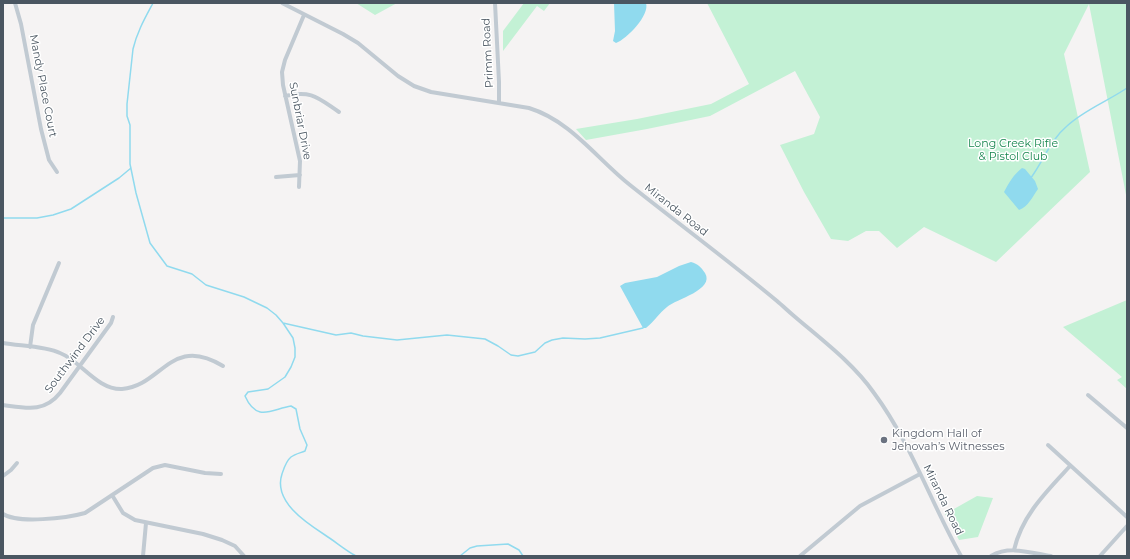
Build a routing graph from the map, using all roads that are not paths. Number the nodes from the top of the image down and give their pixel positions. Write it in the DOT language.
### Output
graph roads {
  1 [pos="15,3"];
  2 [pos="282,3"];
  3 [pos="495,3"];
  4 [pos="304,15"];
  5 [pos="285,96"];
  6 [pos="499,103"];
  7 [pos="339,112"];
  8 [pos="57,172"];
  9 [pos="300,175"];
  10 [pos="276,177"];
  11 [pos="299,187"];
  12 [pos="59,263"];
  13 [pos="113,317"];
  14 [pos="3,343"];
  15 [pos="30,347"];
  16 [pos="79,366"];
  17 [pos="223,366"];
  18 [pos="1088,395"];
  19 [pos="3,405"];
  20 [pos="1127,428"];
  21 [pos="1048,445"];
  22 [pos="17,462"];
  23 [pos="1070,466"];
  24 [pos="221,474"];
  25 [pos="920,474"];
  26 [pos="3,476"];
  27 [pos="112,495"];
  28 [pos="3,514"];
  29 [pos="1127,517"];
  30 [pos="146,523"];
  31 [pos="1127,526"];
  32 [pos="1014,550"];
  33 [pos="143,556"];
  34 [pos="244,556"];
  35 [pos="800,556"];
  36 [pos="961,556"];
  37 [pos="991,556"];
  38 [pos="1051,556"];
  39 [pos="1100,556"];
  1 -- 8 [label="street, Mandy Place Court"];
  2 -- 4 [label="street, Miranda Road"];
  3 -- 6 [label="street, Primm Road"];
  4 -- 5 [label="street, Sunbriar Drive"];
  4 -- 6 [label="street, Miranda Road"];
  5 -- 7 [label="street"];
  5 -- 9 [label="street, Sunbriar Drive"];
  6 -- 25 [label="street, Miranda Road"];
  9 -- 10 [label="street"];
  9 -- 11 [label="street, Sunbriar Drive"];
  12 -- 15 [label="street"];
  13 -- 16 [label="street, Southwind Drive"];
  14 -- 15 [label="street"];
  15 -- 16 [label="street"];
  16 -- 17 [label="street"];
  16 -- 19 [label="street, Southwind Drive"];
  18 -- 20 [label="street"];
  21 -- 23 [label="street"];
  22 -- 26 [label="street"];
  23 -- 29 [label="street"];
  23 -- 32 [label="street"];
  24 -- 27 [label="street"];
  25 -- 35 [label="street"];
  25 -- 36 [label="street, Miranda Road"];
  27 -- 28 [label="street"];
  27 -- 30 [label="street"];
  30 -- 33 [label="street"];
  30 -- 34 [label="street"];
  31 -- 39 [label="street"];
  32 -- 37 [label="street"];
  32 -- 38 [label="street"];
}
